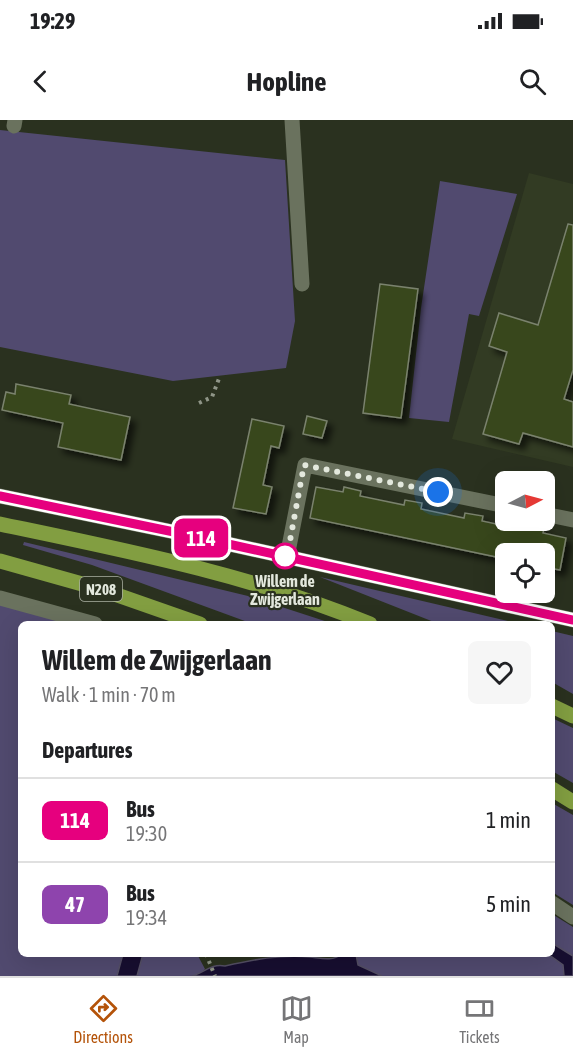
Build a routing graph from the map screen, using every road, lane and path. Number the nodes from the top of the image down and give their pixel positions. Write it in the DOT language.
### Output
graph roads {
  1 [pos="292,120"];
  2 [pos="302,284"];
  3 [pos="220,376"];
  4 [pos="199,403"];
  5 [pos="0,496"];
  6 [pos="495,504"];
  7 [pos="555,516"];
  8 [pos="573,520"];
  9 [pos="0,524"];
  10 [pos="287,557"];
  11 [pos="0,561"];
  12 [pos="0,597"];
  13 [pos="573,603"];
  14 [pos="571,619"];
  15 [pos="84,621"];
  16 [pos="191,621"];
  17 [pos="362,621"];
  18 [pos="555,707"];
  19 [pos="573,716"];
  20 [pos="555,791"];
  21 [pos="573,802"];
  22 [pos="555,905"];
  23 [pos="573,917"];
  24 [pos="207,957"];
  25 [pos="215,976"];
  1 -- 2 [label="street"];
  3 -- 4 [label="path"];
  5 -- 10 [label="street"];
  6 -- 10 [label="street"];
  7 -- 8 [label="street"];
  9 -- 17 [label="main road"];
  10 -- 14 [label="street"];
  11 -- 16 [label="main road, N208"];
  12 -- 15 [label="street"];
  13 -- 14 [label="street"];
  18 -- 19 [label="main road"];
  20 -- 21 [label="main road"];
  22 -- 23 [label="street"];
  24 -- 25 [label="path"];
}
